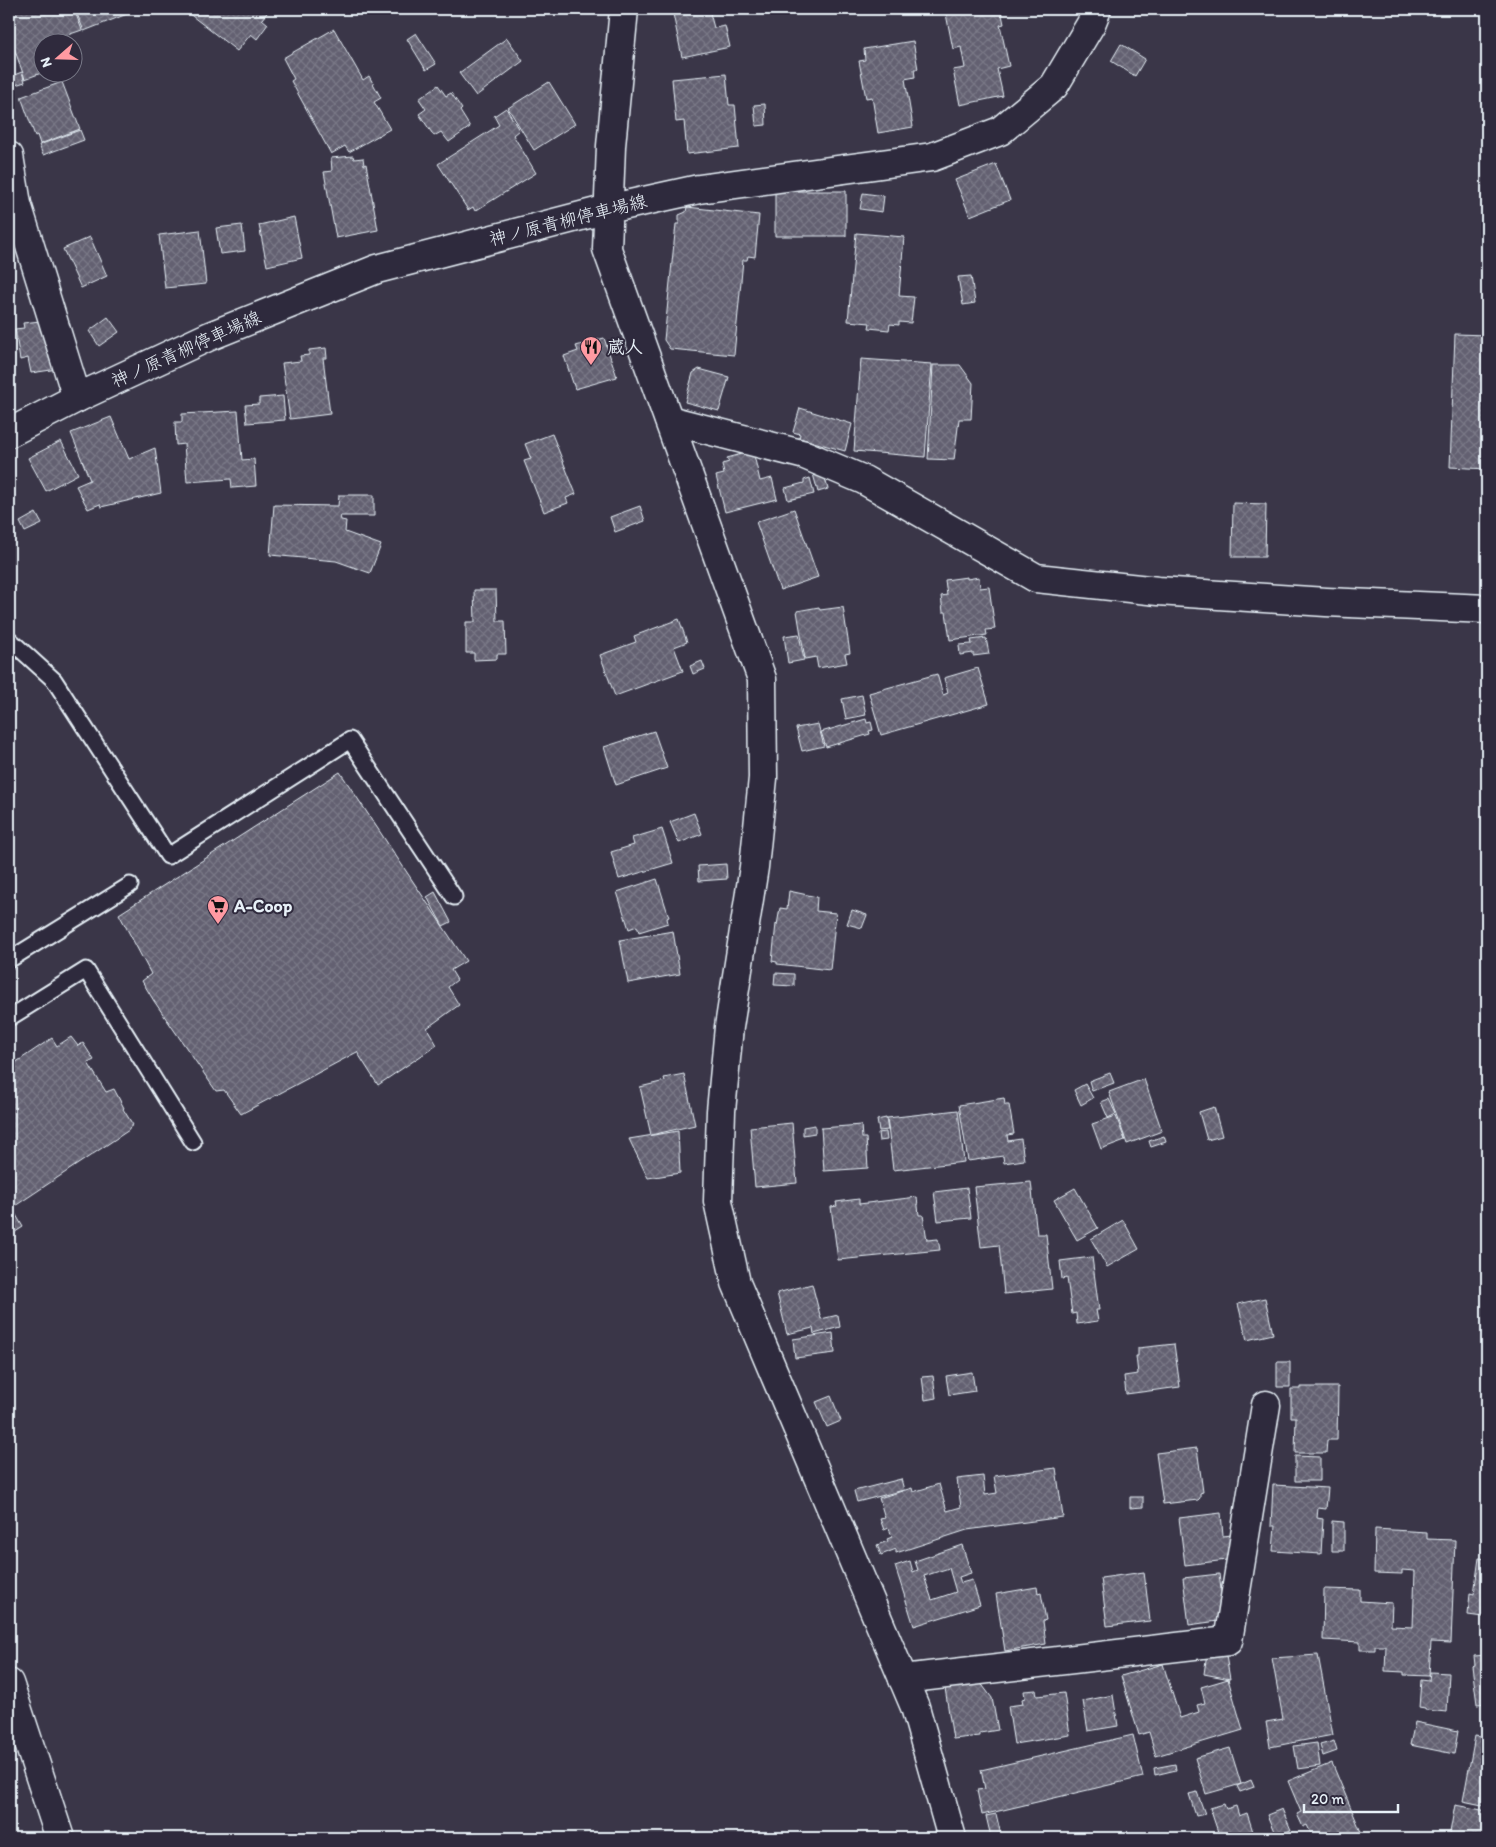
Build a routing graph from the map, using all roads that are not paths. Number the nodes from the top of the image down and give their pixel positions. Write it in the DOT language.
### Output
graph roads {
  1 [pos="624,9"];
  2 [pos="1096,9"];
  3 [pos="9,156"];
  4 [pos="608,209"];
  5 [pos="17,230"];
  6 [pos="77,398"];
  7 [pos="669,420"];
  8 [pos="9,433"];
  9 [pos="1487,609"];
  10 [pos="9,639"];
  11 [pos="130,885"];
  12 [pos="454,897"];
  13 [pos="9,960"];
  14 [pos="9,1018"];
  15 [pos="193,1142"];
  16 [pos="1266,1405"];
  17 [pos="903,1679"];
  18 [pos="9,1683"];
  19 [pos="60,1838"];
  20 [pos="952,1838"];
  1 -- 4 [label="street"];
  2 -- 4 [label="street, 神ノ原青柳停車場線"];
  3 -- 5 [label="street"];
  4 -- 6 [label="street, 神ノ原青柳停車場線"];
  4 -- 7 [label="street"];
  5 -- 6 [label="street"];
  6 -- 8 [label="street, 神ノ原青柳停車場線"];
  7 -- 9 [label="street"];
  7 -- 17 [label="street"];
  10 -- 12 [label="lane"];
  11 -- 13 [label="lane"];
  14 -- 15 [label="lane"];
  16 -- 17 [label="street"];
  17 -- 20 [label="street"];
  18 -- 19 [label="street"];
}
